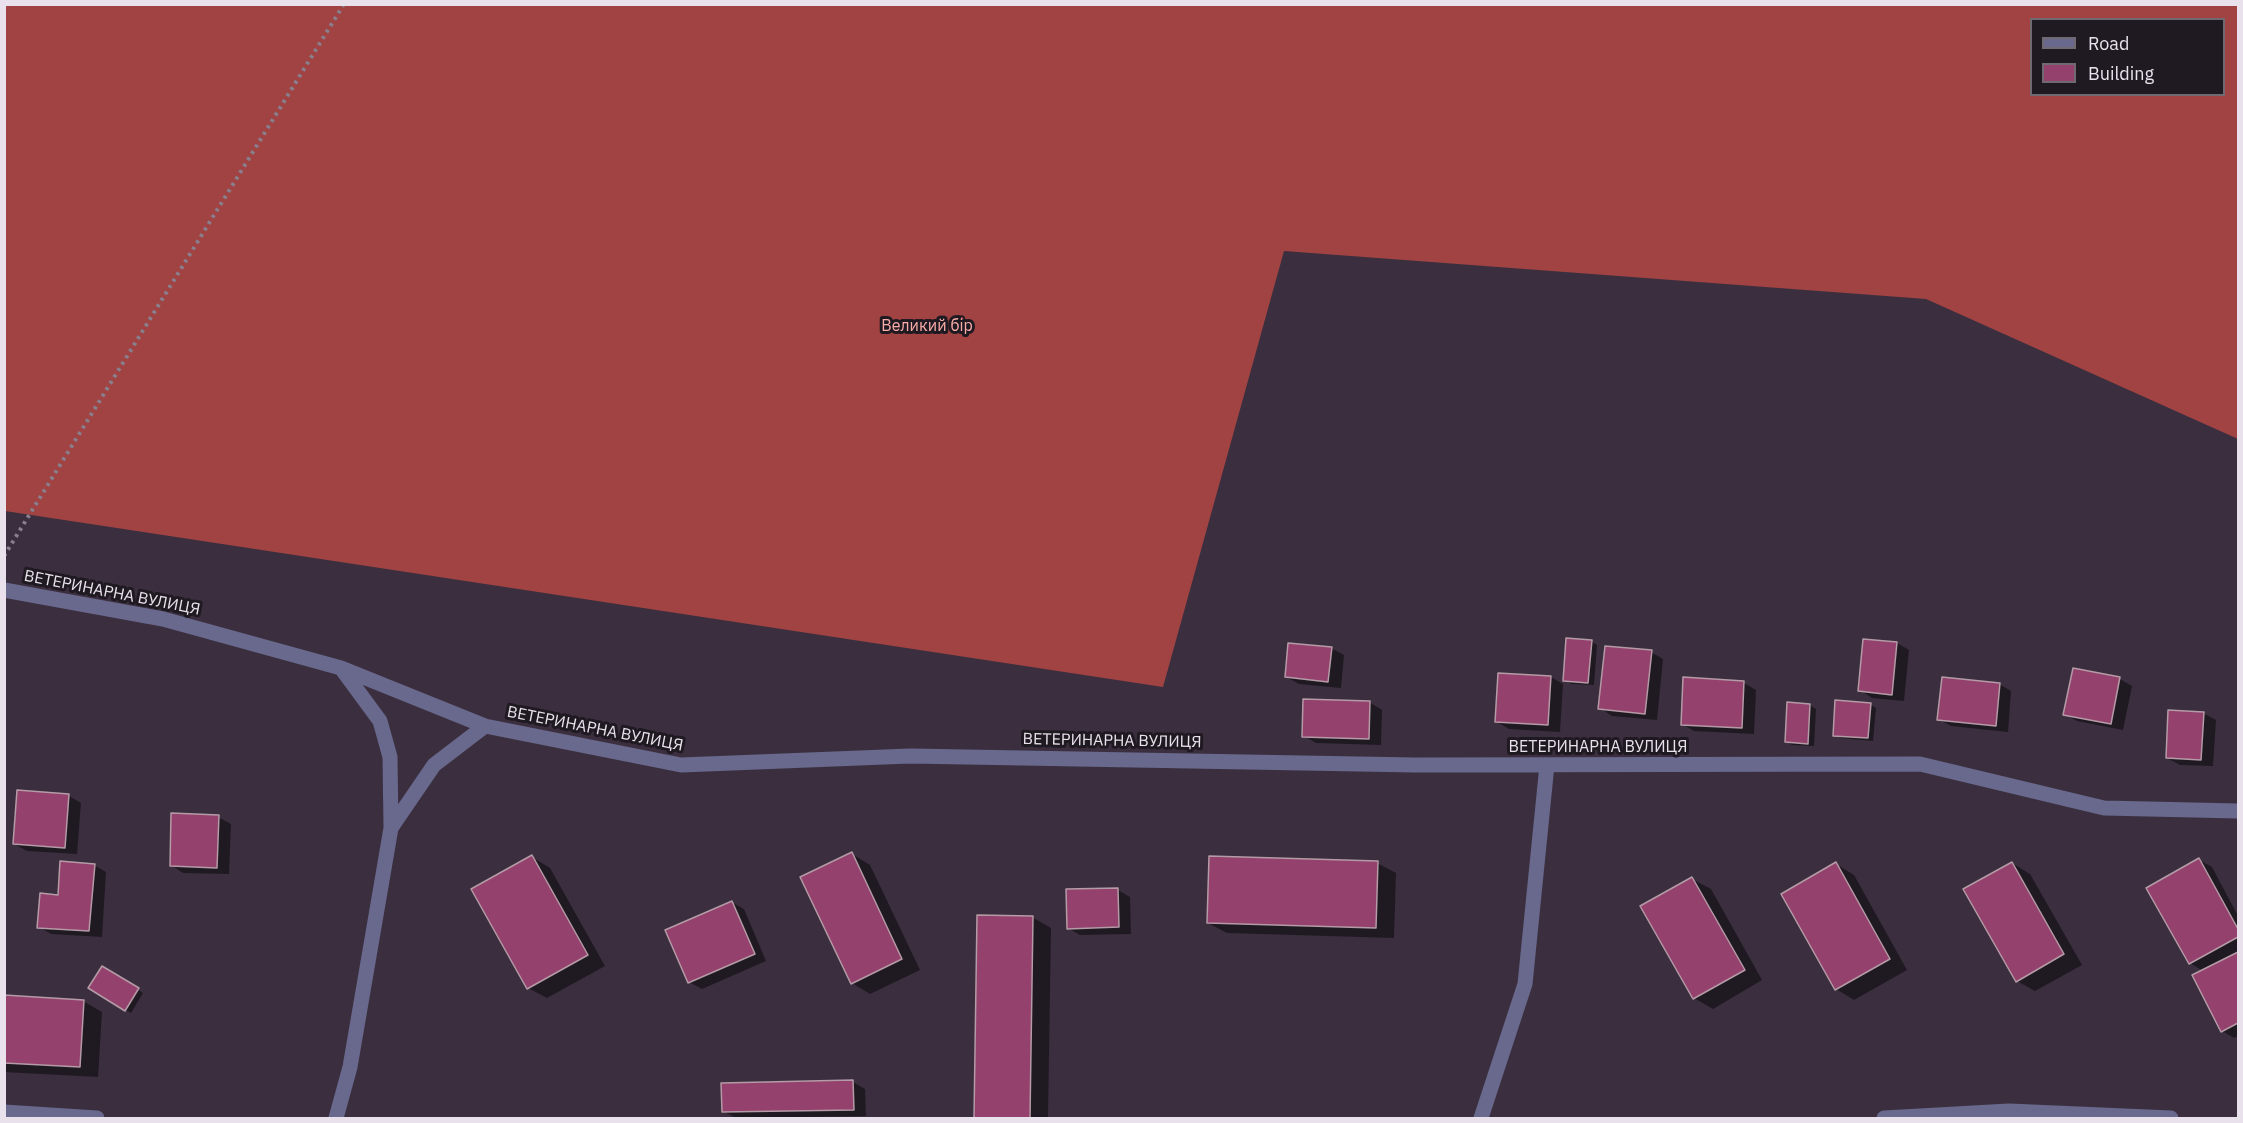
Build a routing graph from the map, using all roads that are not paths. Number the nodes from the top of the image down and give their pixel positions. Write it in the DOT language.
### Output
graph roads {
  1 [pos="4,590"];
  2 [pos="341,668"];
  3 [pos="485,726"];
  4 [pos="1547,765"];
  5 [pos="2238,811"];
  6 [pos="391,828"];
  7 [pos="4,1112"];
  8 [pos="96,1119"];
  9 [pos="336,1119"];
  10 [pos="1481,1119"];
  11 [pos="1884,1119"];
  12 [pos="2170,1119"];
  1 -- 2 [label="street, ВЕТЕРИНАРНА ВУЛИЦЯ"];
  2 -- 3 [label="street, ВЕТЕРИНАРНА ВУЛИЦЯ"];
  2 -- 6 [label="street"];
  3 -- 4 [label="street, ВЕТЕРИНАРНА ВУЛИЦЯ"];
  3 -- 6 [label="street"];
  4 -- 5 [label="street, ВЕТЕРИНАРНА ВУЛИЦЯ"];
  4 -- 10 [label="street"];
  6 -- 9 [label="street"];
  7 -- 8 [label="street"];
  11 -- 12 [label="street"];
}
